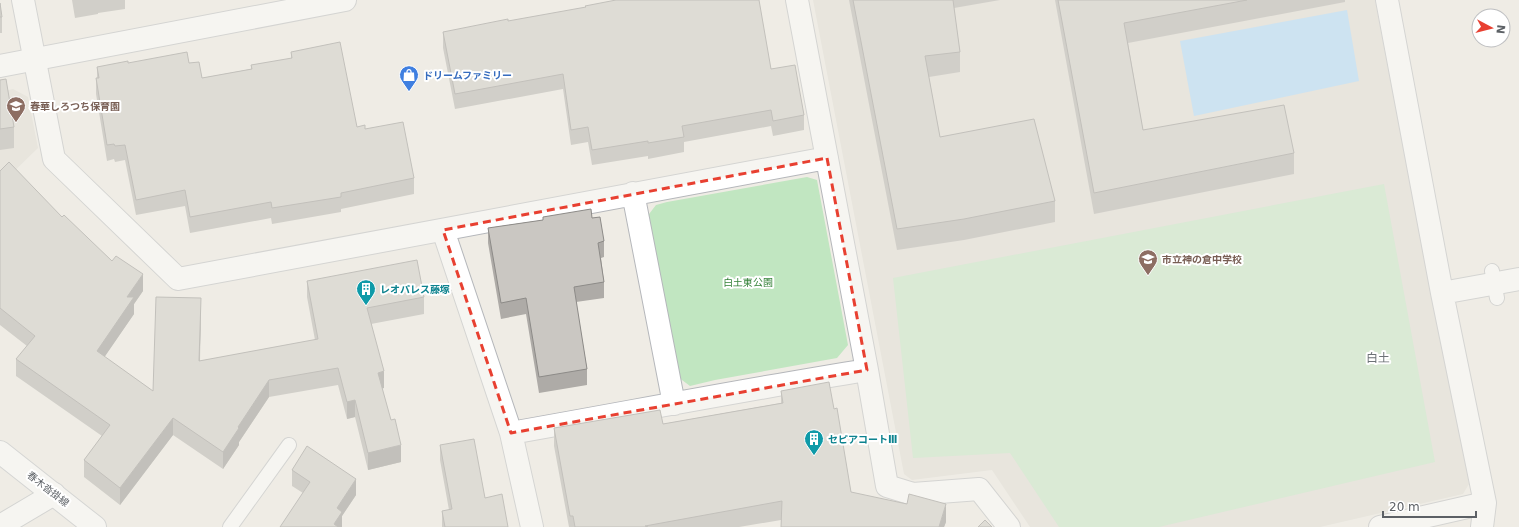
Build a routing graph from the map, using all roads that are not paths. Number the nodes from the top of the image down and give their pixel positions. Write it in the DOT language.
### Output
graph roads {
  1 [pos="23,0"];
  2 [pos="345,0"];
  3 [pos="797,0"];
  4 [pos="1388,0"];
  5 [pos="36,59"];
  6 [pos="0,66"];
  7 [pos="827,158"];
  8 [pos="633,193"];
  9 [pos="443,230"];
  10 [pos="1519,280"];
  11 [pos="1442,293"];
  12 [pos="867,370"];
  13 [pos="674,404"];
  14 [pos="511,433"];
  15 [pos="289,445"];
  16 [pos="0,452"];
  17 [pos="54,494"];
  18 [pos="1485,504"];
  19 [pos="0,526"];
  20 [pos="95,527"];
  21 [pos="230,527"];
  22 [pos="532,527"];
  23 [pos="1009,527"];
  24 [pos="1380,527"];
  25 [pos="1482,527"];
  1 -- 5 [label="street"];
  2 -- 5 [label="street"];
  3 -- 7 [label="street"];
  4 -- 11 [label="street"];
  5 -- 6 [label="street"];
  5 -- 9 [label="street"];
  7 -- 8 [label="street"];
  7 -- 12 [label="street"];
  8 -- 9 [label="street"];
  8 -- 13 [label="street"];
  9 -- 14 [label="street"];
  10 -- 11 [label="street"];
  11 -- 18 [label="street"];
  12 -- 13 [label="street"];
  12 -- 23 [label="street"];
  13 -- 14 [label="street"];
  14 -- 22 [label="street"];
  15 -- 21 [label="lane"];
  16 -- 17 [label="street, 春木沓掛線"];
  17 -- 19 [label="street"];
  17 -- 20 [label="street, 春木沓掛線"];
  18 -- 24 [label="street"];
  18 -- 25 [label="street"];
}
